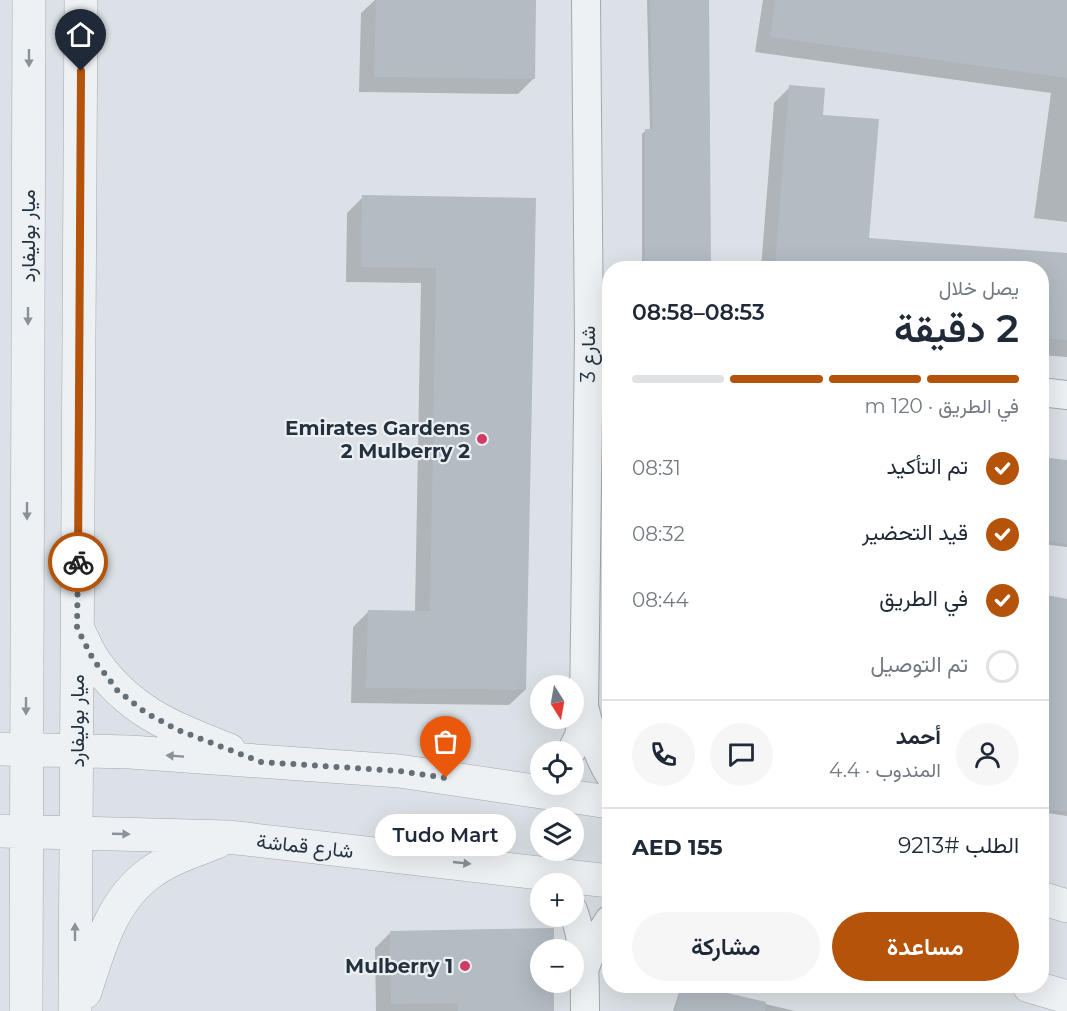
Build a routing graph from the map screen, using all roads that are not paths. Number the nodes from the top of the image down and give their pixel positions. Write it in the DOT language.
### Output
graph roads {
  1 [pos="29,0"];
  2 [pos="81,0"];
  3 [pos="586,0"];
  4 [pos="599,339"];
  5 [pos="1049,393"];
  6 [pos="1067,395"];
  7 [pos="77,628"];
  8 [pos="584,708"];
  9 [pos="13,749"];
  10 [pos="77,751"];
  11 [pos="602,761"];
  12 [pos="261,762"];
  13 [pos="528,784"];
  14 [pos="602,800"];
  15 [pos="13,832"];
  16 [pos="76,833"];
  17 [pos="228,837"];
  18 [pos="530,875"];
  19 [pos="584,880"];
  20 [pos="602,881"];
  21 [pos="1049,900"];
  22 [pos="1067,906"];
  23 [pos="578,927"];
  24 [pos="602,931"];
  25 [pos="585,965"];
  26 [pos="1049,992"];
  27 [pos="1067,997"];
  28 [pos="26,1011"];
  29 [pos="77,1011"];
  30 [pos="585,1011"];
  1 -- 9 [label="street, ميار بوليفارد, one-way"];
  2 -- 7 [label="street, ميار بوليفارد"];
  3 -- 4 [label="street, شارع 3"];
  4 -- 8 [label="street, شارع 3"];
  5 -- 6 [label="street"];
  7 -- 10 [label="street, ميار بوليفارد"];
  7 -- 12 [label="street"];
  8 -- 11 [label="street, شارع 3"];
  9 -- 10 [label="street"];
  9 -- 15 [label="street, ميار بوليفارد"];
  12 -- 10 [label="street, one-way"];
  10 -- 16 [label="street, ميار بوليفارد"];
  12 -- 13 [label="street"];
  13 -- 14 [label="street"];
  15 -- 16 [label="street, شارع قماشة"];
  15 -- 28 [label="street, ميار بوليفارد"];
  16 -- 17 [label="street, شارع قماشة, one-way"];
  29 -- 16 [label="street, ميار بوليفارد, one-way"];
  17 -- 18 [label="street, شارع قماشة, one-way"];
  17 -- 29 [label="street"];
  19 -- 20 [label="street, شارع قماشة"];
  21 -- 22 [label="street"];
  23 -- 25 [label="street"];
  24 -- 25 [label="street"];
  25 -- 30 [label="street"];
  26 -- 27 [label="street"];
}
